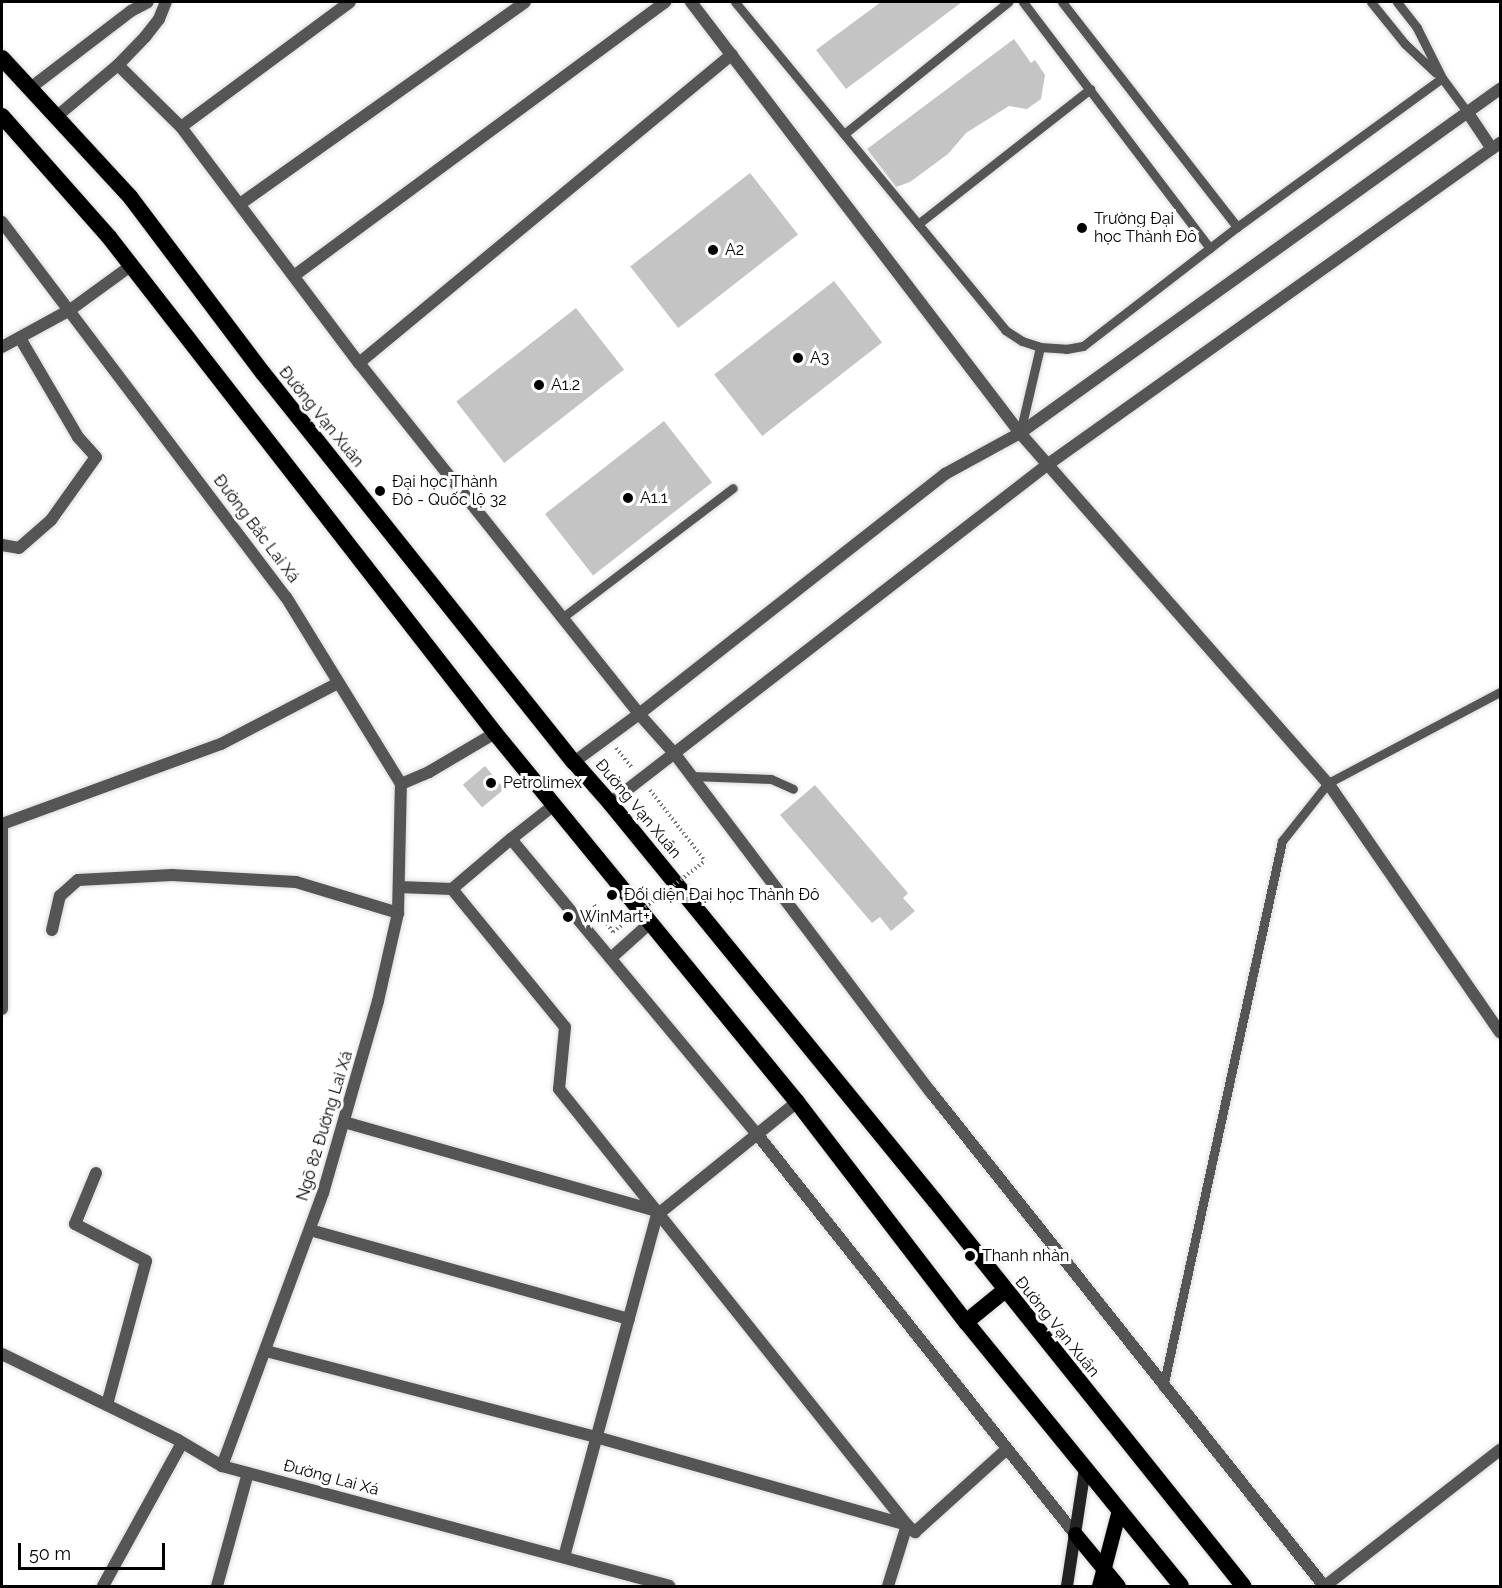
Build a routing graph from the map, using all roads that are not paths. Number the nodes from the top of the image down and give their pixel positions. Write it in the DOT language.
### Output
graph roads {
  1 [pos="148,2"];
  2 [pos="166,2"];
  3 [pos="350,2"];
  4 [pos="525,2"];
  5 [pos="665,2"];
  6 [pos="691,2"];
  7 [pos="735,2"];
  8 [pos="1008,2"];
  9 [pos="1023,2"];
  10 [pos="1062,2"];
  11 [pos="1371,2"];
  12 [pos="1397,2"];
  13 [pos="732,54"];
  14 [pos="2,58"];
  15 [pos="118,64"];
  16 [pos="1442,78"];
  17 [pos="29,88"];
  18 [pos="1090,89"];
  19 [pos="1500,89"];
  20 [pos="1467,112"];
  21 [pos="2,116"];
  22 [pos="56,117"];
  23 [pos="182,127"];
  24 [pos="844,135"];
  25 [pos="1496,146"];
  26 [pos="240,204"];
  27 [pos="2,222"];
  28 [pos="918,224"];
  29 [pos="1237,227"];
  30 [pos="1210,248"];
  31 [pos="132,265"];
  32 [pos="295,275"];
  33 [pos="70,310"];
  34 [pos="20,338"];
  35 [pos="2,347"];
  36 [pos="1040,347"];
  37 [pos="359,363"];
  38 [pos="1020,433"];
  39 [pos="1047,465"];
  40 [pos="733,488"];
  41 [pos="2,545"];
  42 [pos="562,617"];
  43 [pos="338,683"];
  44 [pos="1500,692"];
  45 [pos="639,714"];
  46 [pos="495,733"];
  47 [pos="674,753"];
  48 [pos="574,762"];
  49 [pos="692,776"];
  50 [pos="1328,783"];
  51 [pos="400,784"];
  52 [pos="794,789"];
  53 [pos="610,803"];
  54 [pos="554,805"];
  55 [pos="2,823"];
  56 [pos="511,839"];
  57 [pos="399,887"];
  58 [pos="452,889"];
  59 [pos="398,913"];
  60 [pos="650,923"];
  61 [pos="52,930"];
  62 [pos="610,958"];
  63 [pos="2,1009"];
  64 [pos="1500,1032"];
  65 [pos="797,1102"];
  66 [pos="344,1122"];
  67 [pos="758,1134"];
  68 [pos="96,1173"];
  69 [pos="657,1213"];
  70 [pos="310,1230"];
  71 [pos="1004,1291"];
  72 [pos="629,1319"];
  73 [pos="966,1322"];
  74 [pos="266,1352"];
  75 [pos="2,1354"];
  76 [pos="1163,1387"];
  77 [pos="107,1405"];
  78 [pos="596,1437"];
  79 [pos="182,1443"];
  80 [pos="1007,1449"];
  81 [pos="1500,1450"];
  82 [pos="222,1466"];
  83 [pos="1085,1469"];
  84 [pos="248,1473"];
  85 [pos="1119,1510"];
  86 [pos="908,1525"];
  87 [pos="1075,1534"];
  88 [pos="564,1557"];
  89 [pos="1103,1569"];
  90 [pos="1178,1585"];
  91 [pos="103,1587"];
  92 [pos="217,1587"];
  93 [pos="669,1587"];
  94 [pos="888,1587"];
  95 [pos="1067,1587"];
  96 [pos="1099,1587"];
  97 [pos="1118,1587"];
  98 [pos="1243,1587"];
  99 [pos="1324,1587"];
  1 -- 17 [label="street"];
  2 -- 15 [label="street"];
  3 -- 23 [label="street"];
  4 -- 26 [label="street"];
  5 -- 32 [label="street"];
  6 -- 13 [label="street"];
  7 -- 24 [label="lane"];
  8 -- 24 [label="lane"];
  9 -- 18 [label="lane"];
  10 -- 29 [label="lane"];
  11 -- 16 [label="lane"];
  12 -- 16 [label="lane"];
  13 -- 37 [label="street"];
  13 -- 38 [label="street"];
  14 -- 17 [label="highway, Đường Vạn Xuân"];
  15 -- 22 [label="street"];
  15 -- 23 [label="street"];
  16 -- 20 [label="lane"];
  16 -- 29 [label="lane"];
  17 -- 22 [label="highway, Đường Vạn Xuân"];
  18 -- 28 [label="lane"];
  18 -- 30 [label="lane"];
  19 -- 20 [label="street"];
  20 -- 25 [label="street"];
  20 -- 38 [label="street"];
  21 -- 31 [label="highway"];
  22 -- 48 [label="highway, Đường Vạn Xuân"];
  23 -- 26 [label="street"];
  24 -- 28 [label="lane"];
  25 -- 39 [label="street"];
  26 -- 32 [label="street"];
  27 -- 33 [label="street, Đường Bắc Lai Xá"];
  28 -- 36 [label="lane"];
  29 -- 30 [label="lane"];
  30 -- 36 [label="lane"];
  31 -- 33 [label="street"];
  31 -- 46 [label="highway"];
  32 -- 37 [label="street"];
  33 -- 34 [label="street"];
  33 -- 43 [label="street, Đường Bắc Lai Xá"];
  34 -- 35 [label="street"];
  34 -- 41 [label="street"];
  36 -- 38 [label="lane"];
  37 -- 42 [label="street"];
  38 -- 39 [label="street"];
  38 -- 45 [label="street"];
  39 -- 47 [label="street"];
  39 -- 50 [label="street"];
  40 -- 42 [label="lane"];
  42 -- 45 [label="street"];
  43 -- 51 [label="street, Đường Bắc Lai Xá"];
  43 -- 55 [label="street"];
  44 -- 50 [label="lane"];
  45 -- 47 [label="street"];
  45 -- 48 [label="street"];
  46 -- 51 [label="street"];
  46 -- 54 [label="highway"];
  47 -- 49 [label="street"];
  47 -- 53 [label="street"];
  48 -- 53 [label="highway, Đường Vạn Xuân"];
  49 -- 52 [label="lane"];
  49 -- 76 [label="street"];
  50 -- 64 [label="street"];
  50 -- 76 [label="lane"];
  51 -- 57 [label="street, Ngõ 82 Đường Lai Xá"];
  53 -- 71 [label="highway, Đường Vạn Xuân"];
  54 -- 56 [label="street"];
  54 -- 60 [label="highway"];
  55 -- 63 [label="street"];
  56 -- 58 [label="street"];
  56 -- 62 [label="street"];
  57 -- 58 [label="street"];
  57 -- 59 [label="street, Ngõ 82 Đường Lai Xá"];
  58 -- 69 [label="street"];
  59 -- 61 [label="street"];
  59 -- 66 [label="street, Ngõ 82 Đường Lai Xá"];
  60 -- 62 [label="street"];
  60 -- 65 [label="highway"];
  62 -- 67 [label="street"];
  65 -- 67 [label="street"];
  65 -- 73 [label="highway"];
  66 -- 69 [label="street"];
  66 -- 70 [label="street, Ngõ 82 Đường Lai Xá"];
  67 -- 69 [label="street"];
  67 -- 80 [label="street"];
  68 -- 77 [label="street"];
  69 -- 72 [label="street"];
  69 -- 86 [label="street"];
  70 -- 72 [label="street"];
  70 -- 74 [label="street, Ngõ 82 Đường Lai Xá"];
  71 -- 73 [label="highway"];
  71 -- 98 [label="highway, Đường Vạn Xuân"];
  72 -- 78 [label="street"];
  73 -- 83 [label="highway"];
  74 -- 78 [label="street"];
  74 -- 82 [label="street, Ngõ 82 Đường Lai Xá"];
  75 -- 77 [label="street, Đường Lai Xá"];
  76 -- 99 [label="street"];
  77 -- 79 [label="street, Đường Lai Xá"];
  78 -- 86 [label="street"];
  78 -- 88 [label="street"];
  79 -- 82 [label="street, Đường Lai Xá"];
  79 -- 91 [label="street"];
  80 -- 86 [label="street"];
  80 -- 87 [label="street"];
  81 -- 99 [label="street"];
  82 -- 84 [label="street, Đường Lai Xá"];
  83 -- 85 [label="highway"];
  83 -- 87 [label="main road"];
  84 -- 88 [label="street, Đường Lai Xá"];
  84 -- 92 [label="street"];
  85 -- 89 [label="main road"];
  85 -- 90 [label="highway"];
  86 -- 94 [label="street"];
  87 -- 89 [label="main road"];
  87 -- 95 [label="main road"];
  88 -- 93 [label="street, Đường Lai Xá"];
  89 -- 96 [label="main road"];
  89 -- 97 [label="main road"];
}
